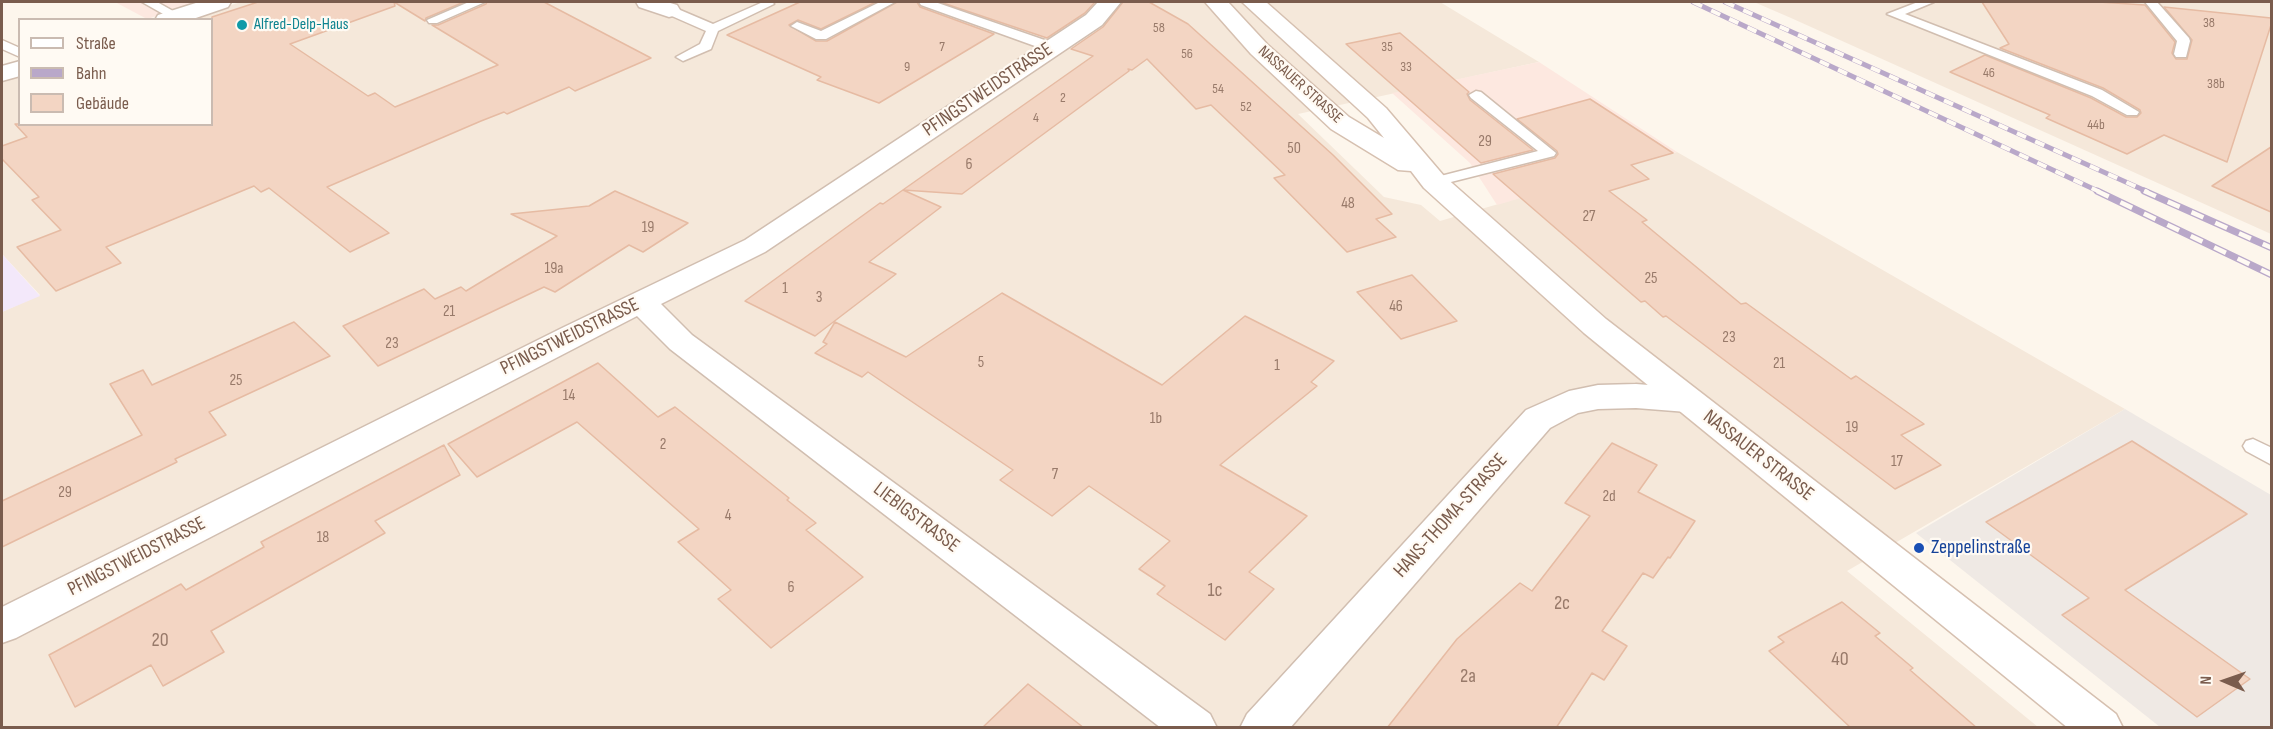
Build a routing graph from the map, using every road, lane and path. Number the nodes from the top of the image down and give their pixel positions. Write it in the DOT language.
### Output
graph roads {
  1 [pos="148,2"];
  2 [pos="220,2"];
  3 [pos="479,2"];
  4 [pos="647,2"];
  5 [pos="889,2"];
  6 [pos="925,2"];
  7 [pos="1110,2"];
  8 [pos="1196,2"];
  9 [pos="1216,2"];
  10 [pos="1253,2"];
  11 [pos="1928,2"];
  12 [pos="2151,2"];
  13 [pos="768,4"];
  14 [pos="669,10"];
  15 [pos="171,18"];
  16 [pos="433,20"];
  17 [pos="797,26"];
  18 [pos="713,29"];
  19 [pos="2,44"];
  20 [pos="1051,47"];
  21 [pos="1259,49"];
  22 [pos="18,52"];
  23 [pos="2181,54"];
  24 [pos="683,57"];
  25 [pos="18,69"];
  26 [pos="2,74"];
  27 [pos="1476,95"];
  28 [pos="2132,112"];
  29 [pos="1429,178"];
  30 [pos="641,302"];
  31 [pos="1687,400"];
  32 [pos="2253,446"];
  33 [pos="2271,458"];
  34 [pos="2,626"];
  35 [pos="1195,728"];
  36 [pos="1263,728"];
  37 [pos="2101,728"];
  1 -- 15 [label="lane"];
  2 -- 15 [label="street"];
  3 -- 16 [label="lane"];
  4 -- 14 [label="street"];
  5 -- 17 [label="lane"];
  6 -- 20 [label="lane"];
  7 -- 20 [label="street, PFINGSTWEIDSTRASSE"];
  8 -- 21 [label="street"];
  9 -- 21 [label="street, NASSAUER STRASSE"];
  10 -- 29 [label="street, NASSAUER STRASSE"];
  11 -- 28 [label="lane"];
  12 -- 23 [label="lane"];
  13 -- 18 [label="lane"];
  14 -- 18 [label="lane"];
  18 -- 24 [label="lane"];
  19 -- 22 [label="lane"];
  20 -- 30 [label="street, PFINGSTWEIDSTRASSE"];
  21 -- 29 [label="street, NASSAUER STRASSE"];
  25 -- 26 [label="street"];
  27 -- 29 [label="lane"];
  29 -- 31 [label="street, NASSAUER STRASSE"];
  30 -- 34 [label="street, PFINGSTWEIDSTRASSE"];
  30 -- 35 [label="street, LIEBIGSTRASSE"];
  31 -- 36 [label="street, HANS-THOMA-STRASSE"];
  31 -- 37 [label="street, NASSAUER STRASSE"];
  32 -- 33 [label="lane"];
}
